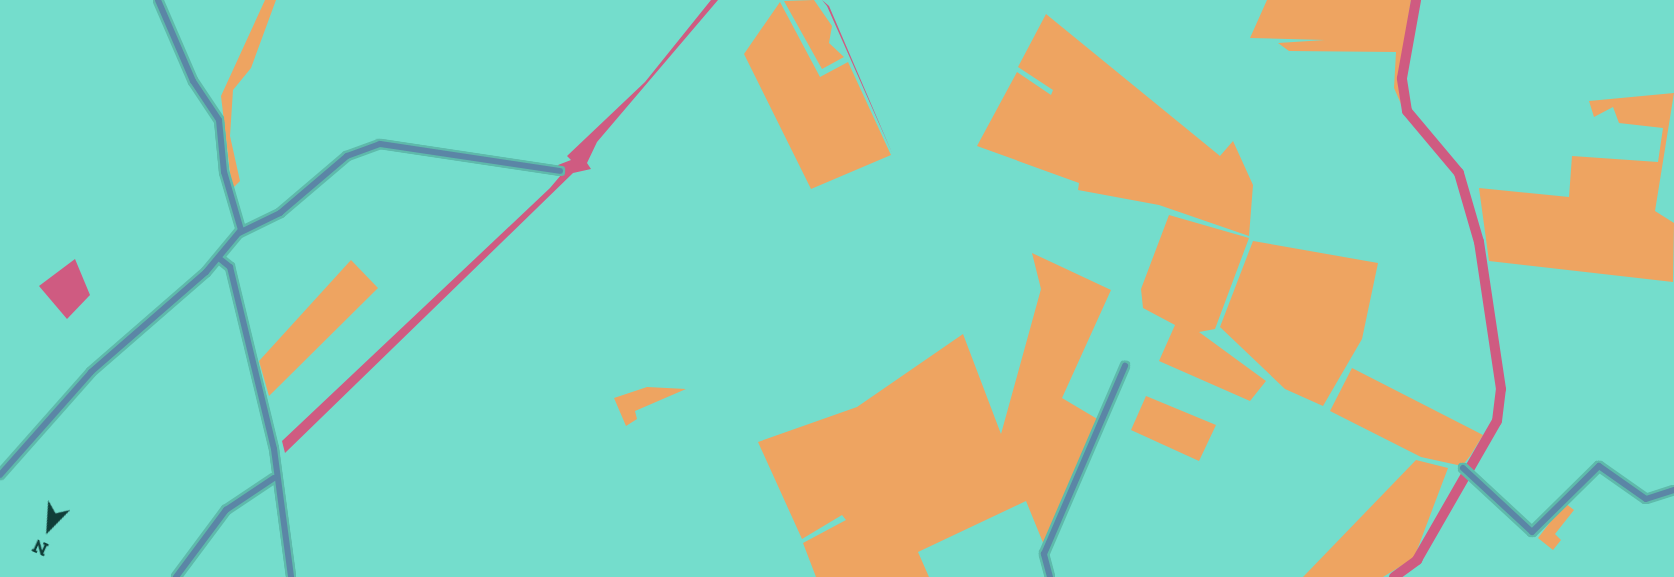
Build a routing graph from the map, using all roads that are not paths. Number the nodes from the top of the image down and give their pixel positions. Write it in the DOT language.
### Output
graph roads {
  1 [pos="158,0"];
  2 [pos="560,171"];
  3 [pos="239,233"];
  4 [pos="220,259"];
  5 [pos="1125,366"];
  6 [pos="1463,468"];
  7 [pos="0,475"];
  8 [pos="274,478"];
  9 [pos="1674,490"];
  10 [pos="176,577"];
  11 [pos="291,577"];
  12 [pos="1050,577"];
  1 -- 3 [label="street"];
  2 -- 3 [label="street"];
  3 -- 4 [label="street"];
  4 -- 7 [label="street"];
  4 -- 8 [label="street"];
  5 -- 12 [label="street"];
  6 -- 9 [label="street"];
  8 -- 10 [label="street"];
  8 -- 11 [label="street"];
}
